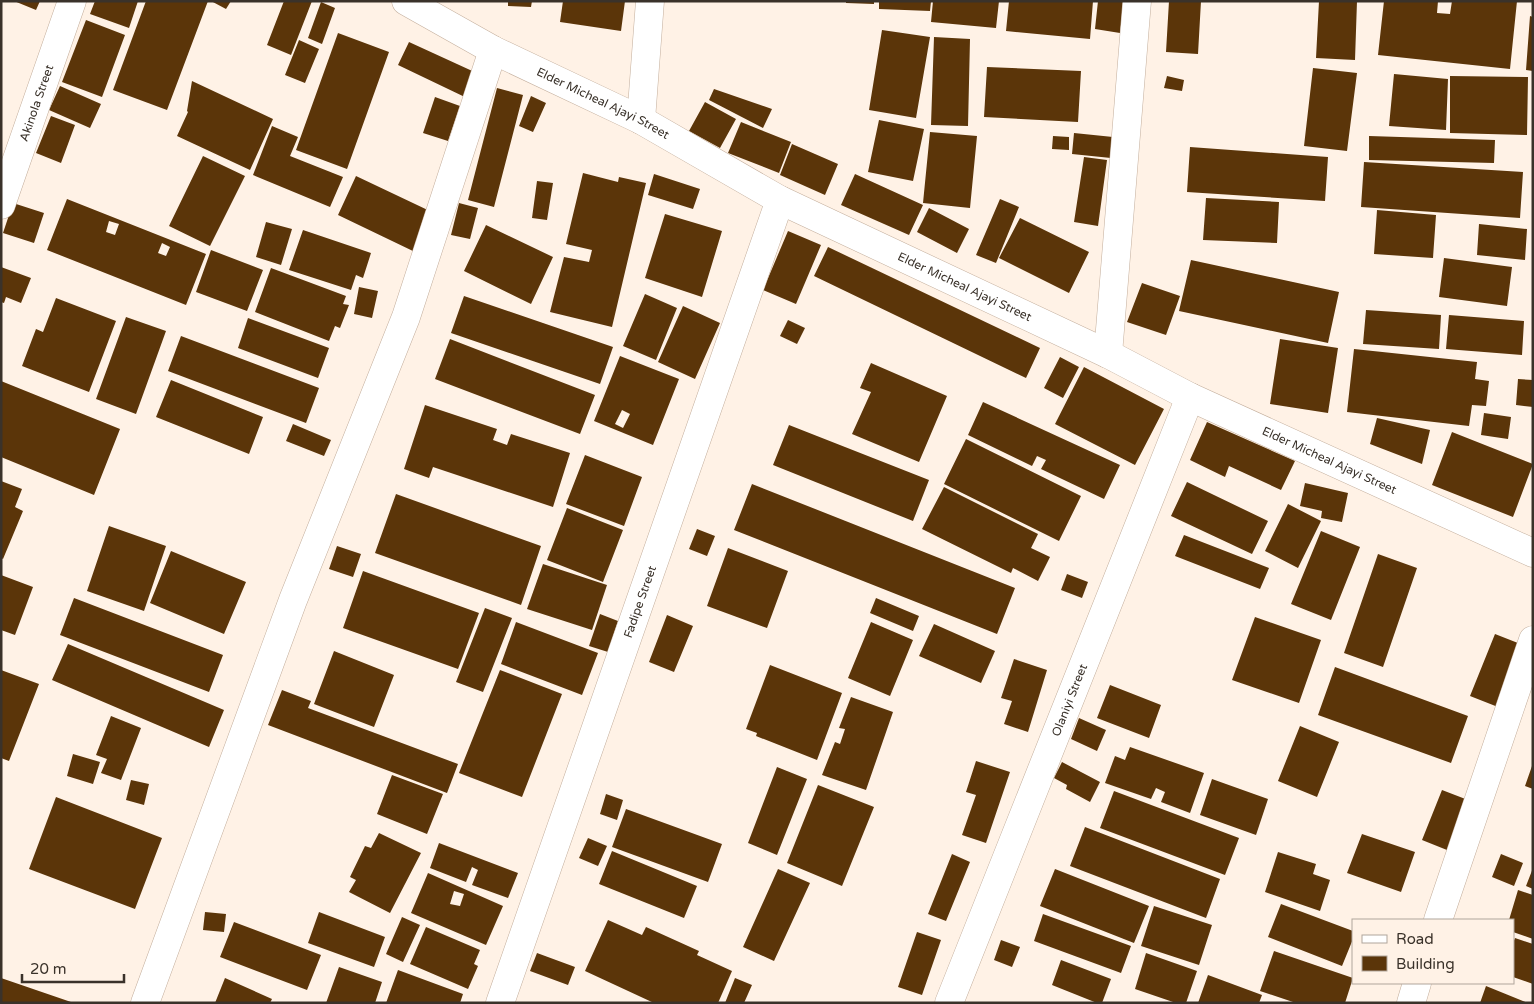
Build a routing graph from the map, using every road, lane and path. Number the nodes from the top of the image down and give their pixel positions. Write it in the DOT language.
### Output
graph roads {
  1 [pos="72,1"];
  2 [pos="406,1"];
  3 [pos="650,1"];
  4 [pos="1137,1"];
  5 [pos="493,50"];
  6 [pos="641,120"];
  7 [pos="780,200"];
  8 [pos="1,205"];
  9 [pos="1108,354"];
  10 [pos="1190,397"];
  11 [pos="1533,553"];
  12 [pos="1533,640"];
  13 [pos="1438,919"];
  14 [pos="1417,984"];
  15 [pos="145,1003"];
  16 [pos="500,1003"];
  17 [pos="949,1003"];
  18 [pos="1411,1003"];
  1 -- 8 [label="street, Akinola Street"];
  2 -- 5 [label="street, Elder Micheal Ajayi Street"];
  3 -- 6 [label="street"];
  4 -- 9 [label="street"];
  5 -- 6 [label="street, Elder Micheal Ajayi Street"];
  5 -- 15 [label="street"];
  6 -- 7 [label="street, Elder Micheal Ajayi Street"];
  7 -- 9 [label="street, Elder Micheal Ajayi Street"];
  7 -- 16 [label="street, Fadipe Street"];
  9 -- 10 [label="street, Elder Micheal Ajayi Street"];
  10 -- 11 [label="street, Elder Micheal Ajayi Street"];
  10 -- 17 [label="street, Olaniyi Street"];
  12 -- 13 [label="street"];
  14 -- 18 [label="street"];
}
